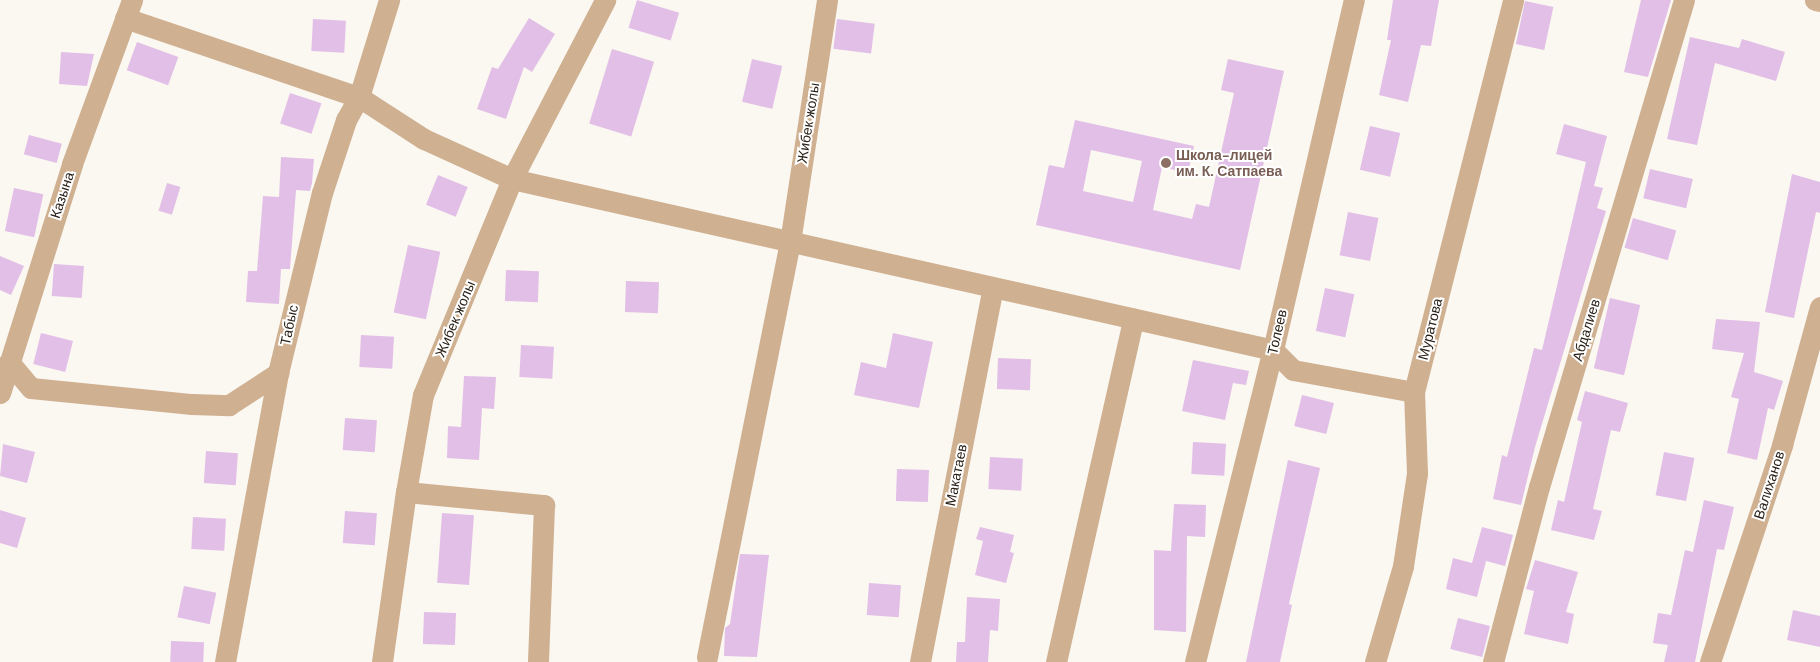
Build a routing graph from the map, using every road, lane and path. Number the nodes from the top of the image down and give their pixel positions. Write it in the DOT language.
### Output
graph roads {
  1 [pos="389,0"];
  2 [pos="605,0"];
  3 [pos="827,0"];
  4 [pos="1354,0"];
  5 [pos="1513,0"];
  6 [pos="1684,0"];
  7 [pos="1816,0"];
  8 [pos="1820,1"];
  9 [pos="129,9"];
  10 [pos="359,97"];
  11 [pos="512,179"];
  12 [pos="790,242"];
  13 [pos="993,288"];
  14 [pos="1820,307"];
  15 [pos="1133,319"];
  16 [pos="1273,350"];
  17 [pos="9,362"];
  18 [pos="278,373"];
  19 [pos="0,392"];
  20 [pos="1414,392"];
  21 [pos="406,492"];
  22 [pos="707,657"];
  23 [pos="225,662"];
  24 [pos="382,662"];
  25 [pos="538,662"];
  26 [pos="920,662"];
  27 [pos="1056,662"];
  28 [pos="1195,662"];
  29 [pos="1376,662"];
  30 [pos="1493,662"];
  31 [pos="1710,662"];
  1 -- 10 [label="street, Табыс"];
  2 -- 11 [label="street, Жибек жолы"];
  3 -- 12 [label="street, Жибек жолы"];
  4 -- 16 [label="street, Толеев"];
  5 -- 20 [label="street, Муратова"];
  6 -- 30 [label="street, Абдалиев"];
  7 -- 8 [label="street"];
  9 -- 10 [label="street"];
  9 -- 17 [label="street, Казына"];
  10 -- 11 [label="street"];
  10 -- 18 [label="street, Табыс"];
  11 -- 12 [label="street"];
  11 -- 21 [label="street, Жибек жолы"];
  12 -- 13 [label="street"];
  12 -- 22 [label="street, Жибек жолы"];
  13 -- 15 [label="street"];
  13 -- 26 [label="street, Макатаев"];
  14 -- 31 [label="street, Валиханов"];
  15 -- 16 [label="street"];
  15 -- 27 [label="street"];
  16 -- 20 [label="street"];
  16 -- 28 [label="street, Толеев"];
  17 -- 18 [label="street"];
  17 -- 19 [label="street, Казына"];
  18 -- 23 [label="street, Табыс"];
  20 -- 29 [label="street, Муратова"];
  21 -- 24 [label="street, Жибек жолы"];
  21 -- 25 [label="street"];
}
